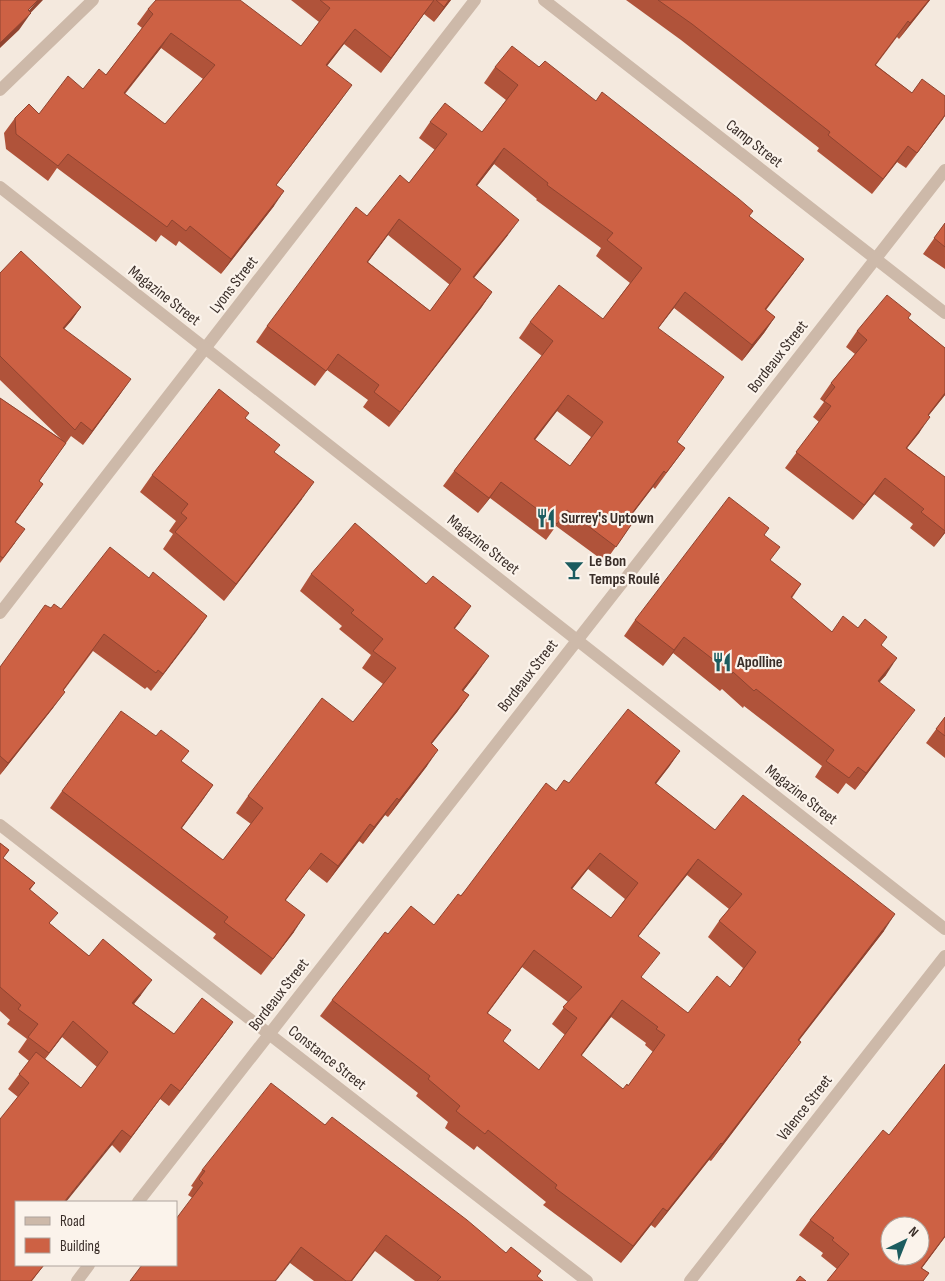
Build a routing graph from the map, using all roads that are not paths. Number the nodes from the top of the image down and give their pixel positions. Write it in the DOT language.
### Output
graph roads {
  1 [pos="93,0"];
  2 [pos="475,0"];
  3 [pos="544,0"];
  4 [pos="0,90"];
  5 [pos="945,170"];
  6 [pos="0,187"];
  7 [pos="875,259"];
  8 [pos="945,313"];
  9 [pos="205,349"];
  10 [pos="0,613"];
  11 [pos="577,639"];
  12 [pos="0,825"];
  13 [pos="945,929"];
  14 [pos="945,956"];
  15 [pos="270,1034"];
  16 [pos="139,1201"];
  17 [pos="88,1266"];
  18 [pos="77,1281"];
  19 [pos="587,1281"];
  20 [pos="690,1281"];
  1 -- 4 [label="street"];
  2 -- 9 [label="street, Lyons Street"];
  3 -- 7 [label="street, Camp Street"];
  5 -- 7 [label="street, Bordeaux Street"];
  6 -- 9 [label="street, Magazine Street"];
  7 -- 8 [label="street, Camp Street"];
  7 -- 11 [label="street, Bordeaux Street"];
  9 -- 10 [label="street, Lyons Street"];
  9 -- 11 [label="street, Magazine Street"];
  11 -- 13 [label="street, Magazine Street"];
  11 -- 15 [label="street, Bordeaux Street"];
  12 -- 15 [label="street, Constance Street"];
  14 -- 20 [label="street, Valence Street"];
  15 -- 16 [label="street, Bordeaux Street"];
  15 -- 19 [label="street, Constance Street"];
  17 -- 18 [label="street"];
}
